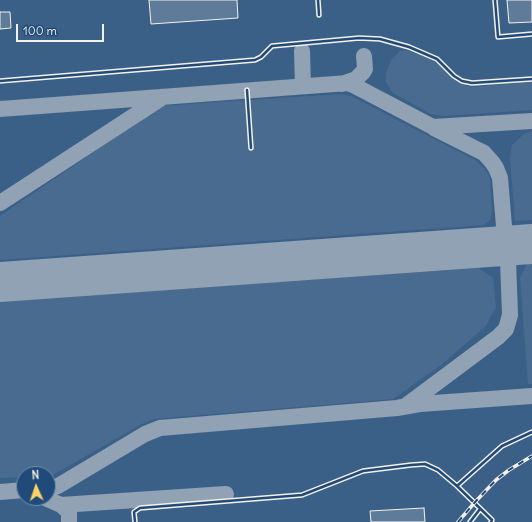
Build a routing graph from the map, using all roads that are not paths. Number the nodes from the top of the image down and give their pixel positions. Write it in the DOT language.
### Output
graph roads {
  1 [pos="318,0"];
  2 [pos="495,0"];
  3 [pos="319,15"];
  4 [pos="532,34"];
  5 [pos="532,79"];
  6 [pos="0,81"];
  7 [pos="247,90"];
  8 [pos="251,148"];
  9 [pos="532,432"];
  10 [pos="457,486"];
  11 [pos="480,509"];
  12 [pos="135,522"];
  13 [pos="470,522"];
  14 [pos="491,522"];
  1 -- 3 [label="lane"];
  2 -- 4 [label="lane"];
  5 -- 6 [label="lane"];
  7 -- 8 [label="lane"];
  9 -- 10 [label="lane"];
  10 -- 11 [label="lane"];
  10 -- 12 [label="lane"];
  11 -- 13 [label="lane"];
  11 -- 14 [label="lane"];
}
